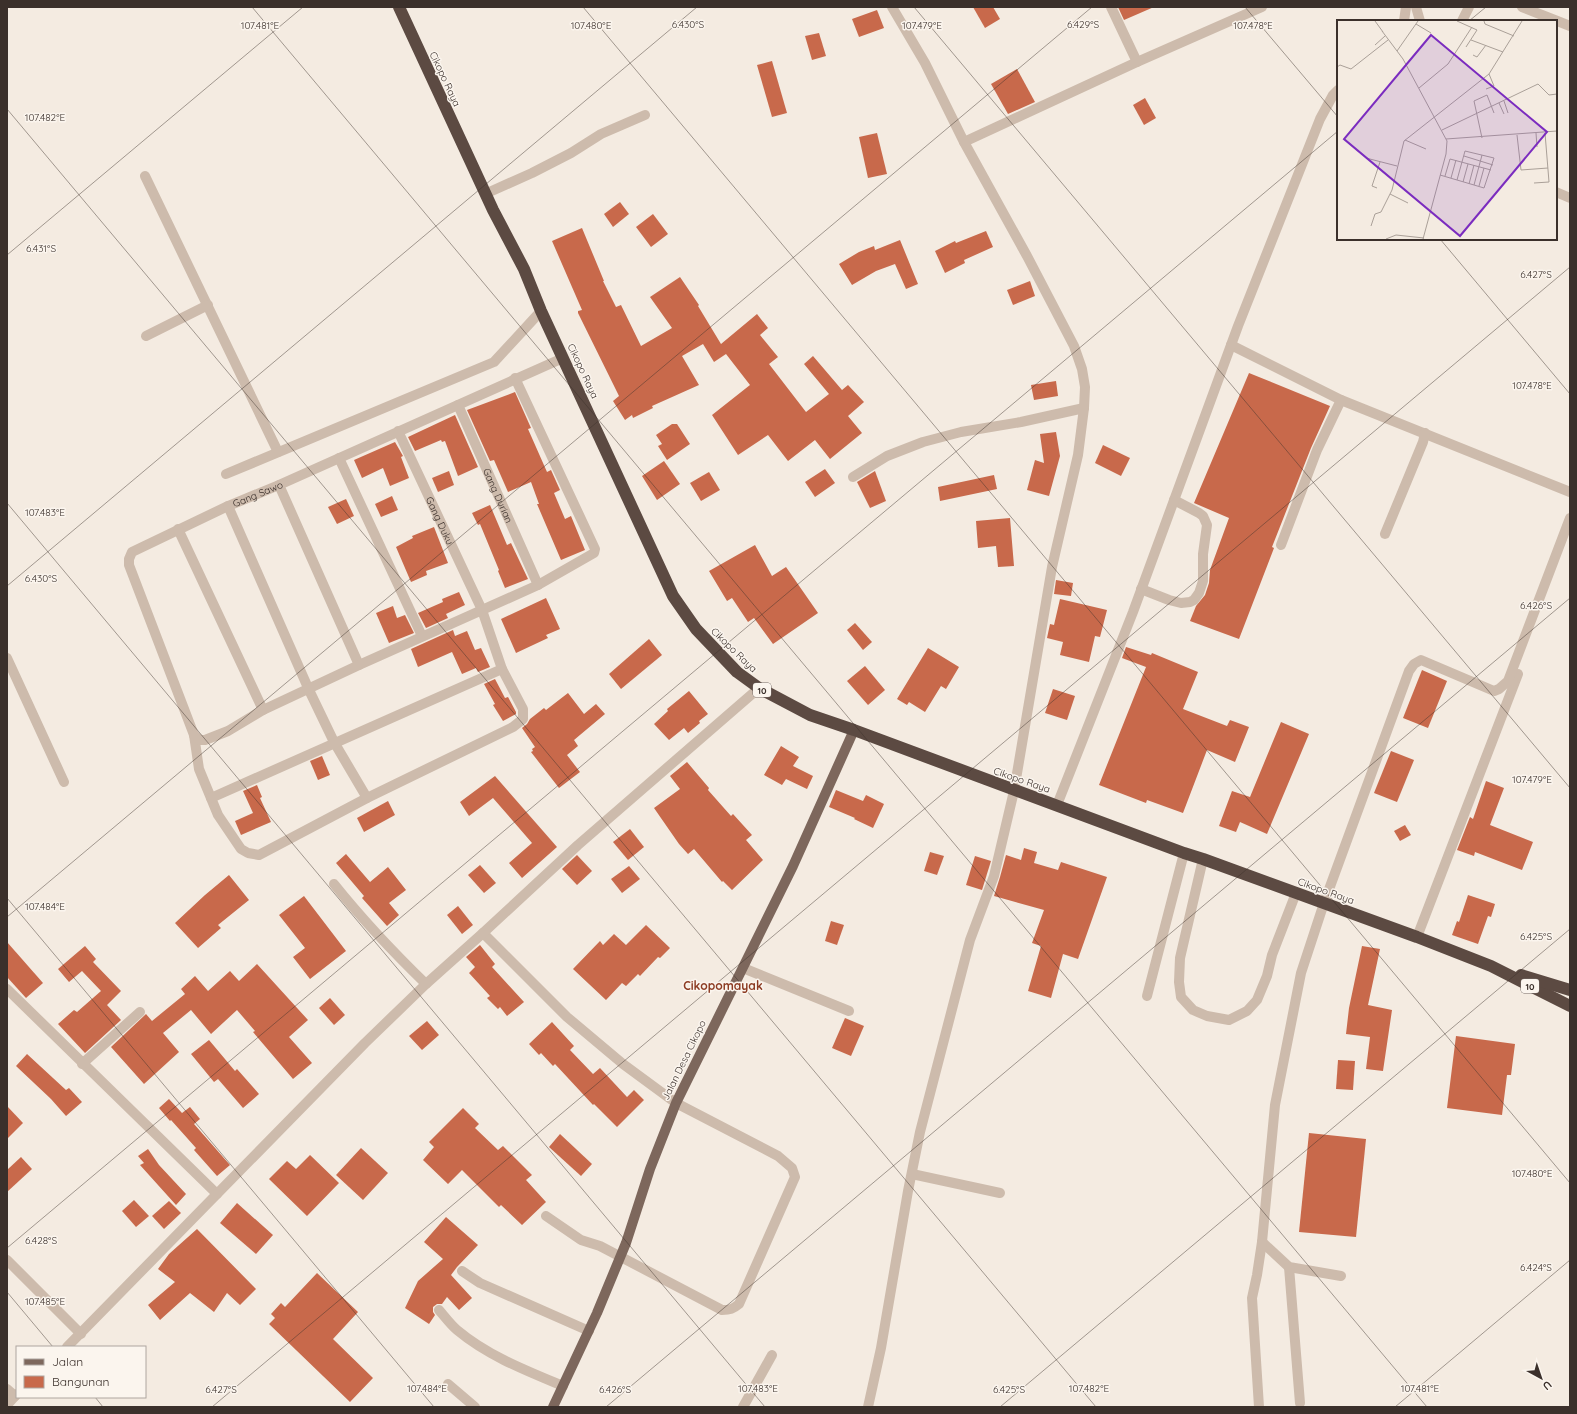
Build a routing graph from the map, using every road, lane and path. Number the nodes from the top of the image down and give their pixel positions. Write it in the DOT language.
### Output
graph roads {
  1 [pos="399,7"];
  2 [pos="892,7"];
  3 [pos="1111,7"];
  4 [pos="1262,7"];
  5 [pos="1406,7"];
  6 [pos="1416,7"];
  7 [pos="1469,7"];
  8 [pos="1522,7"];
  9 [pos="1404,20"];
  10 [pos="1420,20"];
  11 [pos="1462,20"];
  12 [pos="1555,20"];
  13 [pos="1557,21"];
  14 [pos="1570,26"];
  15 [pos="1137,62"];
  16 [pos="1336,94"];
  17 [pos="645,116"];
  18 [pos="964,142"];
  19 [pos="145,176"];
  20 [pos="1557,192"];
  21 [pos="485,194"];
  22 [pos="1570,198"];
  23 [pos="208,305"];
  24 [pos="541,311"];
  25 [pos="146,336"];
  26 [pos="1231,345"];
  27 [pos="563,358"];
  28 [pos="515,378"];
  29 [pos="1341,400"];
  30 [pos="458,405"];
  31 [pos="1084,408"];
  32 [pos="398,431"];
  33 [pos="1425,433"];
  34 [pos="278,452"];
  35 [pos="339,458"];
  36 [pos="226,474"];
  37 [pos="853,478"];
  38 [pos="278,485"];
  39 [pos="1570,492"];
  40 [pos="1174,500"];
  41 [pos="228,506"];
  42 [pos="1570,518"];
  43 [pos="178,529"];
  44 [pos="1385,534"];
  45 [pos="1570,534"];
  46 [pos="1281,545"];
  47 [pos="538,585"];
  48 [pos="1141,589"];
  49 [pos="482,610"];
  50 [pos="422,636"];
  51 [pos="7,658"];
  52 [pos="359,665"];
  53 [pos="502,668"];
  54 [pos="759,688"];
  55 [pos="309,690"];
  56 [pos="263,710"];
  57 [pos="854,730"];
  58 [pos="194,735"];
  59 [pos="334,742"];
  60 [pos="64,782"];
  61 [pos="1014,791"];
  62 [pos="211,798"];
  63 [pos="367,798"];
  64 [pos="1057,805"];
  65 [pos="1184,853"];
  66 [pos="1203,859"];
  67 [pos="334,884"];
  68 [pos="1296,893"];
  69 [pos="1324,903"];
  70 [pos="483,934"];
  71 [pos="1417,937"];
  72 [pos="1491,966"];
  73 [pos="743,968"];
  74 [pos="426,984"];
  75 [pos="7,988"];
  76 [pos="1570,990"];
  77 [pos="1147,996"];
  78 [pos="1570,1006"];
  79 [pos="849,1011"];
  80 [pos="140,1012"];
  81 [pos="82,1064"];
  82 [pos="676,1103"];
  83 [pos="912,1174"];
  84 [pos="1000,1193"];
  85 [pos="217,1194"];
  86 [pos="546,1216"];
  87 [pos="1262,1242"];
  88 [pos="620,1256"];
  89 [pos="7,1260"];
  90 [pos="1290,1267"];
  91 [pos="462,1271"];
  92 [pos="1341,1276"];
  93 [pos="439,1310"];
  94 [pos="589,1331"];
  95 [pos="81,1334"];
  96 [pos="68,1346"];
  97 [pos="772,1356"];
  98 [pos="448,1384"];
  99 [pos="563,1386"];
  100 [pos="7,1388"];
  101 [pos="16,1395"];
  102 [pos="1300,1403"];
  103 [pos="7,1405"];
  104 [pos="475,1407"];
  105 [pos="553,1407"];
  106 [pos="743,1407"];
  107 [pos="868,1407"];
  108 [pos="1259,1407"];
  1 -- 21 [label="highway, Cikopo Raya / 10"];
  2 -- 18 [label="street"];
  3 -- 15 [label="street"];
  4 -- 15 [label="street"];
  5 -- 9 [label="street"];
  6 -- 10 [label="street"];
  7 -- 11 [label="street"];
  8 -- 12 [label="street"];
  13 -- 14 [label="street"];
  15 -- 18 [label="street"];
  16 -- 26 [label="street"];
  17 -- 21 [label="street"];
  18 -- 31 [label="street"];
  19 -- 23 [label="street"];
  20 -- 22 [label="street"];
  21 -- 24 [label="highway, Cikopo Raya / 10"];
  23 -- 25 [label="street"];
  23 -- 34 [label="street"];
  24 -- 27 [label="highway, Cikopo Raya / 10"];
  24 -- 34 [label="street"];
  26 -- 29 [label="street"];
  26 -- 40 [label="street"];
  27 -- 28 [label="street, Gang Sawo"];
  27 -- 54 [label="highway, Cikopo Raya / 10"];
  28 -- 30 [label="street, Gang Sawo"];
  28 -- 47 [label="street"];
  29 -- 33 [label="street"];
  29 -- 46 [label="street"];
  30 -- 32 [label="street, Gang Sawo"];
  30 -- 47 [label="street, Gang Durian"];
  31 -- 37 [label="street"];
  31 -- 61 [label="street"];
  32 -- 35 [label="street, Gang Sawo"];
  32 -- 49 [label="street, Gang Duku"];
  33 -- 39 [label="street"];
  33 -- 44 [label="street"];
  34 -- 36 [label="street"];
  35 -- 38 [label="street, Gang Sawo"];
  35 -- 50 [label="street"];
  38 -- 41 [label="street, Gang Sawo"];
  38 -- 52 [label="street"];
  40 -- 48 [label="street"];
  40 -- 48 [label="street"];
  41 -- 43 [label="street, Gang Sawo"];
  41 -- 55 [label="street"];
  42 -- 69 [label="street"];
  43 -- 56 [label="street"];
  43 -- 58 [label="street, Gang Sawo"];
  45 -- 71 [label="street"];
  47 -- 49 [label="street"];
  48 -- 64 [label="street"];
  49 -- 50 [label="street"];
  49 -- 53 [label="street, Gang Duku"];
  50 -- 52 [label="street"];
  51 -- 60 [label="street"];
  52 -- 55 [label="street"];
  53 -- 59 [label="street"];
  53 -- 63 [label="street, Gang Duku"];
  54 -- 57 [label="highway, Cikopo Raya / 10"];
  54 -- 70 [label="street"];
  55 -- 56 [label="street"];
  55 -- 59 [label="street"];
  56 -- 58 [label="street"];
  57 -- 61 [label="highway, Cikopo Raya / 10"];
  57 -- 73 [label="main road, Jalan Desa Cikopo"];
  58 -- 62 [label="street, Gang Sawo"];
  59 -- 62 [label="street"];
  59 -- 63 [label="street"];
  61 -- 64 [label="highway, Cikopo Raya / 10"];
  61 -- 83 [label="street"];
  62 -- 63 [label="street, Gang Sawo"];
  64 -- 65 [label="highway, Cikopo Raya / 10"];
  65 -- 66 [label="highway, Cikopo Raya / 10"];
  65 -- 77 [label="street"];
  66 -- 68 [label="highway, Cikopo Raya / 10"];
  66 -- 68 [label="street"];
  67 -- 74 [label="street"];
  68 -- 69 [label="highway, Cikopo Raya / 10"];
  69 -- 71 [label="highway, Cikopo Raya / 10"];
  69 -- 87 [label="street"];
  70 -- 74 [label="street"];
  70 -- 82 [label="street"];
  71 -- 72 [label="highway, Cikopo Raya / 10"];
  72 -- 76 [label="highway, Cikopo Raya / 10"];
  72 -- 78 [label="highway, Cikopo Raya / 10"];
  73 -- 79 [label="street"];
  73 -- 82 [label="main road, Jalan Desa Cikopo"];
  74 -- 85 [label="street"];
  75 -- 81 [label="street"];
  80 -- 81 [label="street"];
  81 -- 85 [label="street"];
  82 -- 88 [label="main road, Jalan Desa Cikopo"];
  82 -- 88 [label="street"];
  83 -- 84 [label="street"];
  83 -- 107 [label="street"];
  85 -- 95 [label="street"];
  86 -- 88 [label="street"];
  87 -- 90 [label="street"];
  87 -- 108 [label="street"];
  88 -- 94 [label="main road, Jalan Desa Cikopo"];
  89 -- 95 [label="street"];
  90 -- 92 [label="street"];
  90 -- 102 [label="street"];
  91 -- 94 [label="street"];
  93 -- 99 [label="street"];
  94 -- 99 [label="main road, Jalan Desa Cikopo"];
  95 -- 96 [label="street"];
  97 -- 106 [label="street"];
  98 -- 104 [label="street"];
  99 -- 105 [label="main road, Jalan Desa Cikopo"];
  100 -- 101 [label="street"];
  101 -- 103 [label="street"];
}
